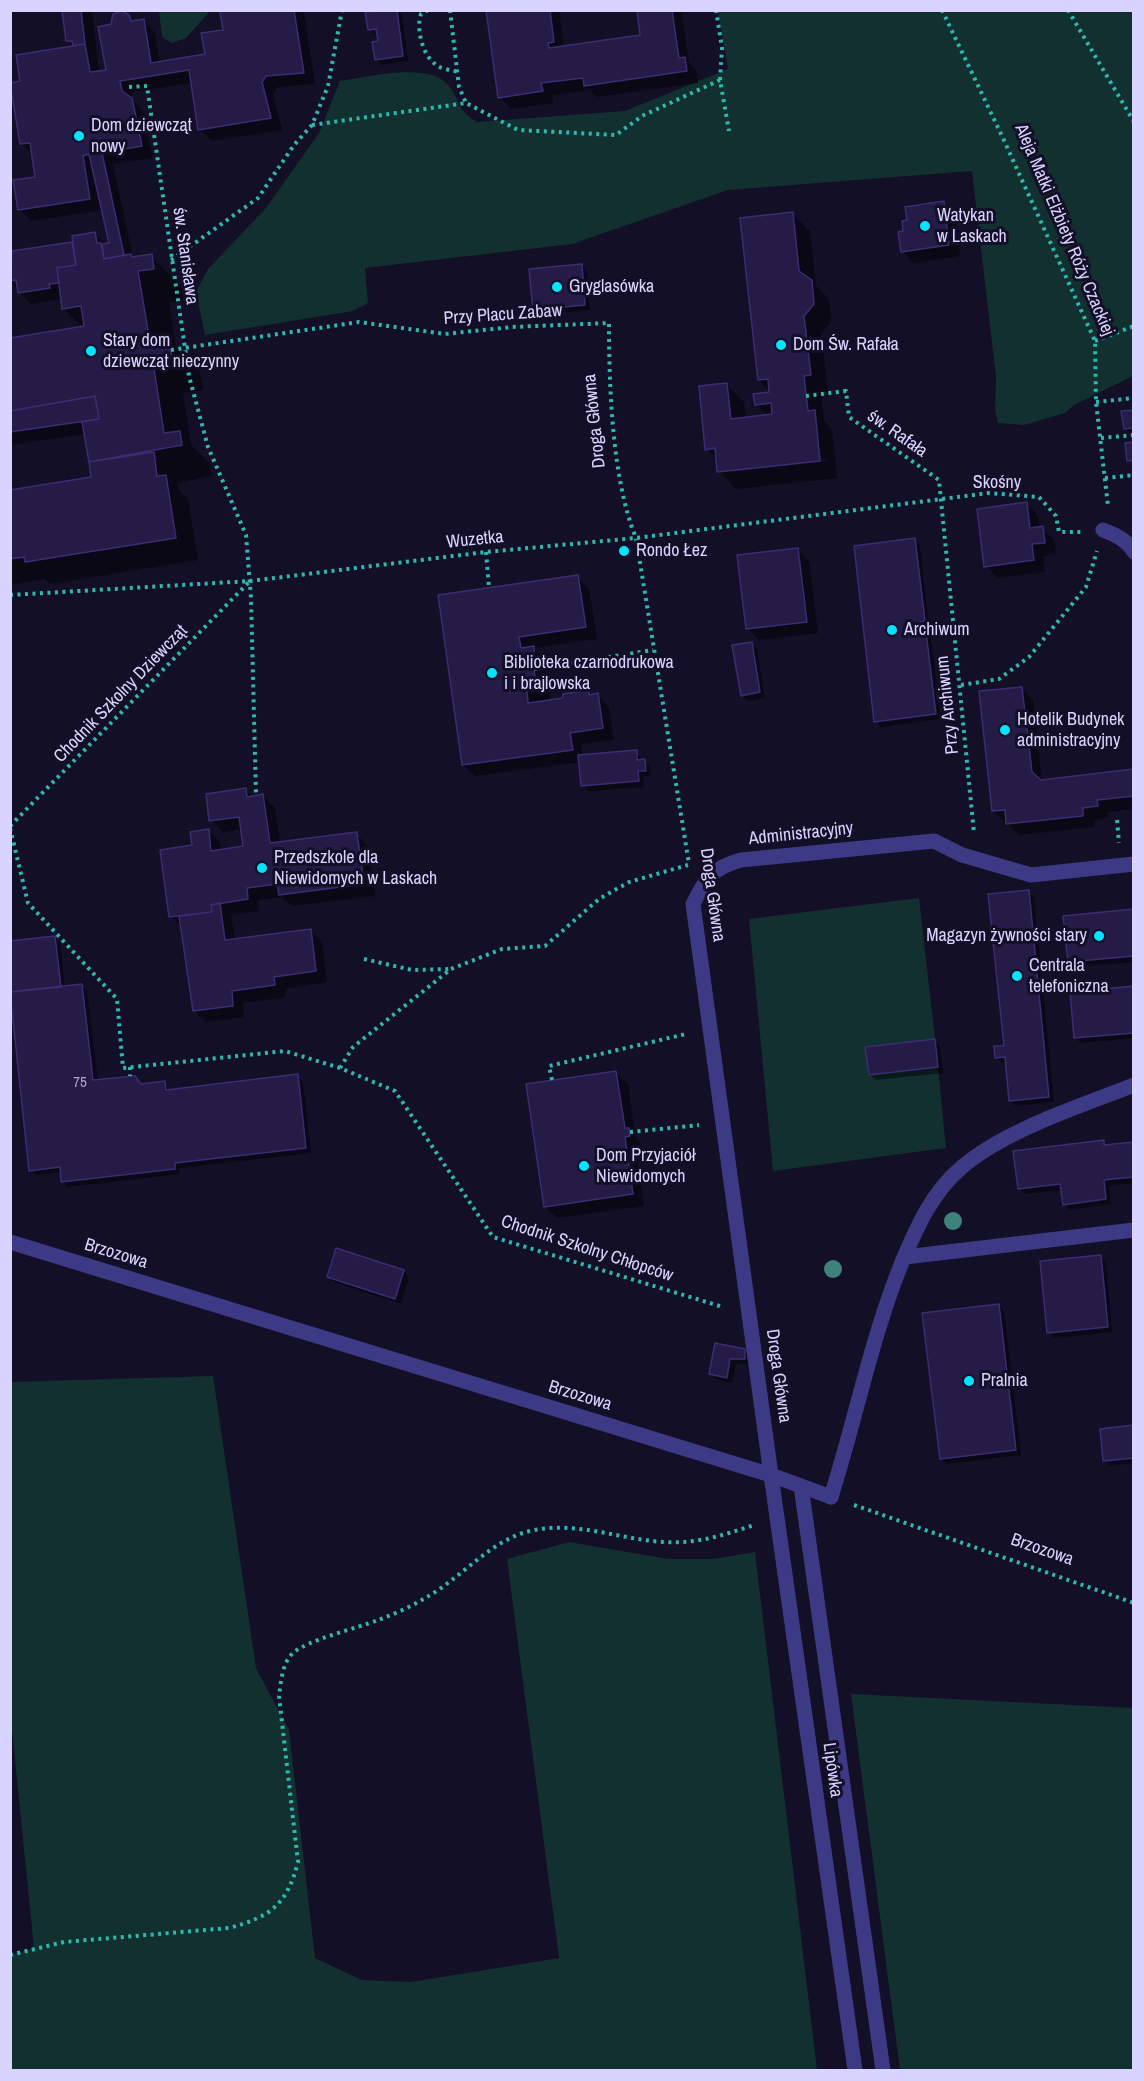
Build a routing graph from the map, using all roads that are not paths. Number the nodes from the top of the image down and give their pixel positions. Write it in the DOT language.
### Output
graph roads {
  1 [pos="1103,530"];
  2 [pos="1134,552"];
  3 [pos="1134,864"];
  4 [pos="693,904"];
  5 [pos="1134,1085"];
  6 [pos="1134,1230"];
  7 [pos="10,1242"];
  8 [pos="905,1257"];
  9 [pos="771,1474"];
  10 [pos="801,1486"];
  11 [pos="855,2070"];
  12 [pos="883,2070"];
  1 -- 2 [label="street"];
  3 -- 4 [label="street, Administracyjny"];
  4 -- 9 [label="street, Droga Główna"];
  5 -- 8 [label="street"];
  6 -- 8 [label="street"];
  7 -- 9 [label="street, Brzozowa"];
  8 -- 10 [label="street, Brzozowa"];
  9 -- 10 [label="street, Brzozowa"];
  9 -- 11 [label="street, Lipówka"];
  10 -- 12 [label="street"];
}
